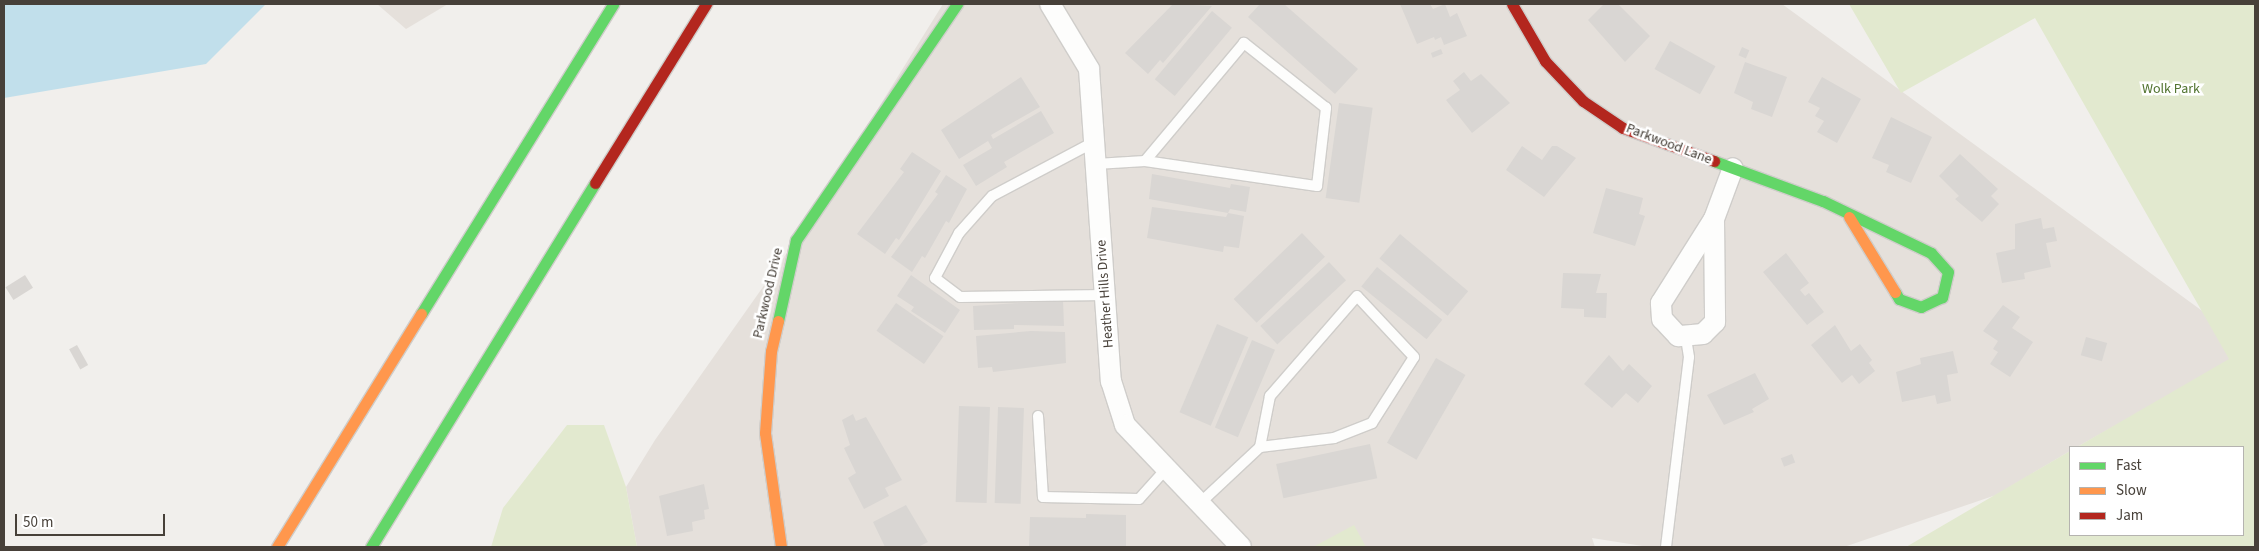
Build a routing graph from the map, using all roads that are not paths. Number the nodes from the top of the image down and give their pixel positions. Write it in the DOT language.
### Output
graph roads {
  1 [pos="614,4"];
  2 [pos="706,4"];
  3 [pos="957,4"];
  4 [pos="1050,4"];
  5 [pos="1512,4"];
  6 [pos="1094,142"];
  7 [pos="1145,161"];
  8 [pos="1096,164"];
  9 [pos="1734,168"];
  10 [pos="1849,217"];
  11 [pos="1714,219"];
  12 [pos="1105,295"];
  13 [pos="1686,338"];
  14 [pos="1038,416"];
  15 [pos="435,443"];
  16 [pos="1260,447"];
  17 [pos="1166,469"];
  18 [pos="1199,504"];
  19 [pos="276,547"];
  20 [pos="371,547"];
  21 [pos="380,547"];
  22 [pos="782,547"];
  23 [pos="1241,547"];
  24 [pos="1666,547"];
  1 -- 19 [label="main road"];
  2 -- 15 [label="main road"];
  3 -- 22 [label="main road, Parkwood Drive"];
  4 -- 6 [label="street, Heather Hills Drive"];
  5 -- 9 [label="main road, Parkwood Lane"];
  6 -- 8 [label="street, Heather Hills Drive"];
  6 -- 12 [label="lane"];
  7 -- 7 [label="lane"];
  7 -- 8 [label="lane"];
  8 -- 12 [label="street, Heather Hills Drive"];
  9 -- 10 [label="main road, Parkwood Lane"];
  9 -- 11 [label="street"];
  10 -- 10 [label="main road, Parkwood Lane"];
  11 -- 13 [label="street"];
  11 -- 13 [label="street"];
  12 -- 17 [label="street, Heather Hills Drive"];
  13 -- 24 [label="lane"];
  14 -- 17 [label="lane"];
  15 -- 20 [label="main road"];
  15 -- 21 [label="main road"];
  16 -- 16 [label="lane"];
  16 -- 18 [label="lane"];
  17 -- 18 [label="street, Heather Hills Drive"];
  18 -- 23 [label="street, Heather Hills Drive"];
}
